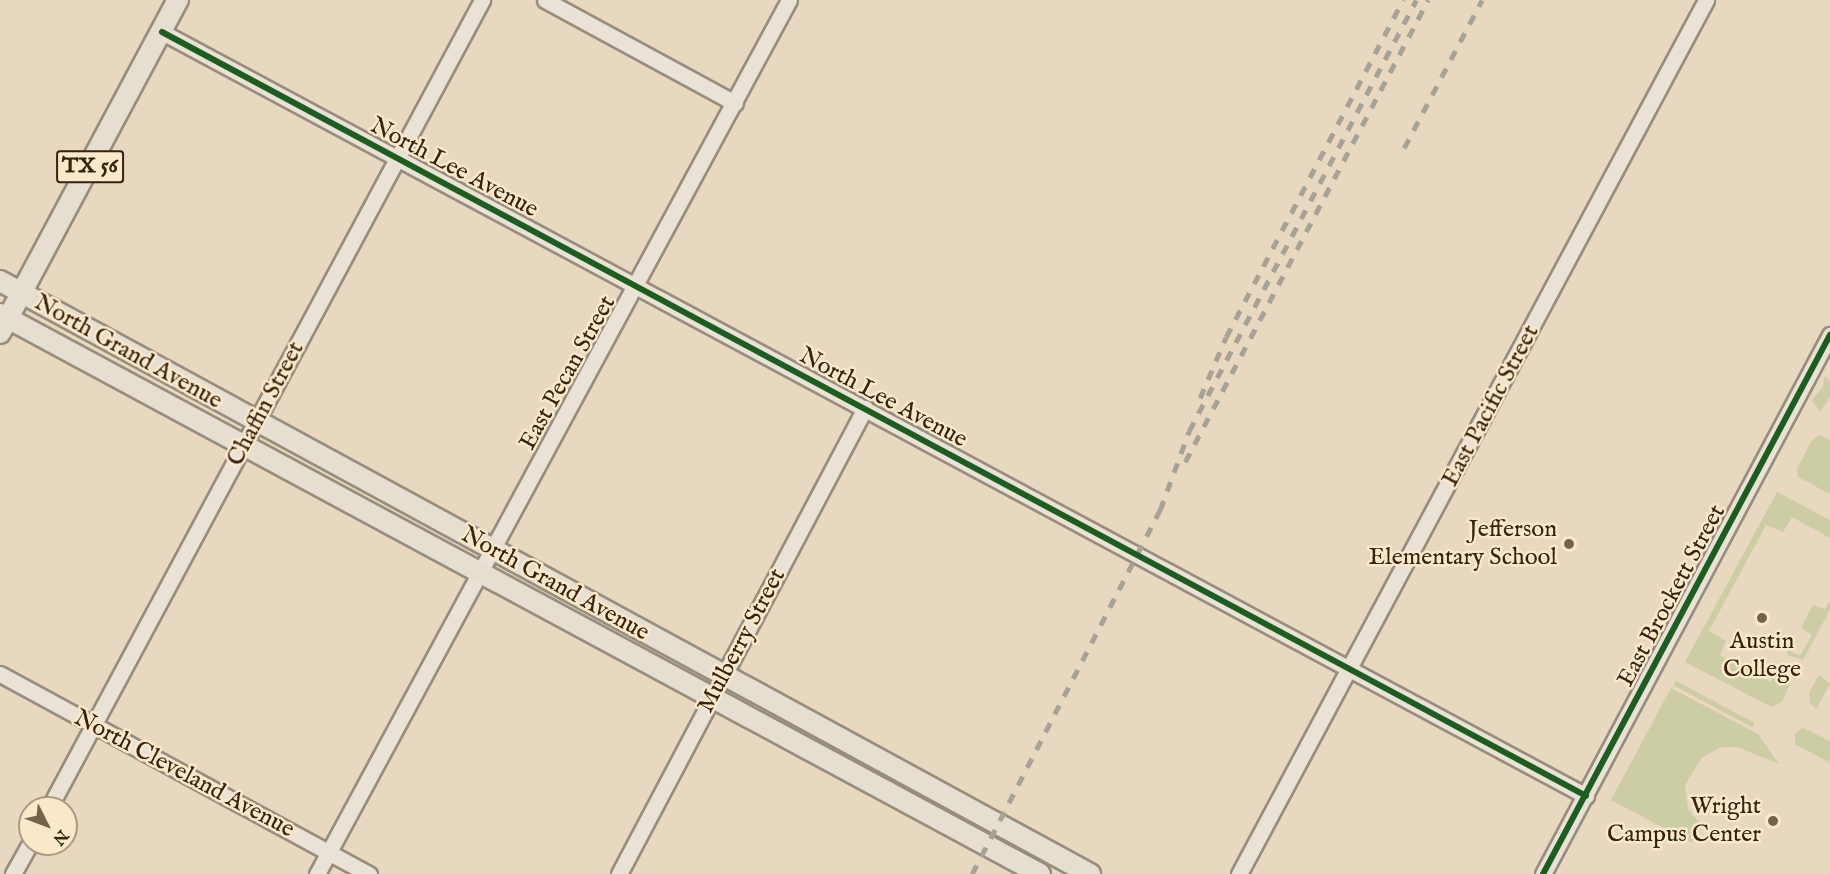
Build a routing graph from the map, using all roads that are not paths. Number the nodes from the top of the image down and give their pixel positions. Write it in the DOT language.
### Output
graph roads {
  1 [pos="178,0"];
  2 [pos="482,0"];
  3 [pos="545,0"];
  4 [pos="789,0"];
  5 [pos="1706,0"];
  6 [pos="162,32"];
  7 [pos="735,103"];
  8 [pos="398,159"];
  9 [pos="0,281"];
  10 [pos="636,285"];
  11 [pos="22,294"];
  12 [pos="3,322"];
  13 [pos="1830,335"];
  14 [pos="865,408"];
  15 [pos="256,422"];
  16 [pos="244,445"];
  17 [pos="492,550"];
  18 [pos="480,572"];
  19 [pos="1349,672"];
  20 [pos="0,674"];
  21 [pos="724,676"];
  22 [pos="712,698"];
  23 [pos="95,726"];
  24 [pos="56,796"];
  25 [pos="1586,796"];
  26 [pos="328,853"];
  27 [pos="23,856"];
  28 [pos="13,874"];
  29 [pos="317,874"];
  30 [pos="369,874"];
  31 [pos="619,874"];
  32 [pos="1040,874"];
  33 [pos="1090,874"];
  34 [pos="1239,874"];
  35 [pos="1543,874"];
  1 -- 6 [label="main road, TX 56"];
  2 -- 8 [label="street, Chaffin Street"];
  3 -- 7 [label="street"];
  4 -- 7 [label="street, East Pecan Street"];
  5 -- 19 [label="street, East Pacific Street"];
  6 -- 8 [label="street, North Lee Avenue"];
  6 -- 11 [label="main road, TX 56"];
  7 -- 10 [label="street, East Pecan Street"];
  8 -- 10 [label="street, North Lee Avenue"];
  8 -- 15 [label="street, Chaffin Street"];
  9 -- 11 [label="main road, North Grand Avenue"];
  10 -- 14 [label="street, North Lee Avenue"];
  10 -- 17 [label="street, East Pecan Street"];
  11 -- 12 [label="main road, TX 56"];
  11 -- 15 [label="main road, North Grand Avenue"];
  12 -- 16 [label="main road, North Grand Avenue"];
  13 -- 25 [label="street, East Brockett Street"];
  14 -- 19 [label="street, North Lee Avenue"];
  14 -- 21 [label="street, Mulberry Street"];
  15 -- 16 [label="street, Chaffin Street"];
  15 -- 17 [label="main road, North Grand Avenue"];
  16 -- 18 [label="main road, North Grand Avenue"];
  16 -- 23 [label="street, Chaffin Street"];
  17 -- 18 [label="street, East Pecan Street"];
  17 -- 21 [label="main road, North Grand Avenue"];
  18 -- 22 [label="main road, North Grand Avenue"];
  18 -- 26 [label="street, East Pecan Street"];
  19 -- 25 [label="street, North Lee Avenue"];
  19 -- 34 [label="street, East Pacific Street"];
  20 -- 23 [label="street, North Cleveland Avenue"];
  21 -- 22 [label="street, Mulberry Street"];
  21 -- 33 [label="main road, North Grand Avenue"];
  22 -- 31 [label="street, Mulberry Street"];
  22 -- 32 [label="main road, North Grand Avenue"];
  23 -- 24 [label="street, Chaffin Street"];
  23 -- 26 [label="street, North Cleveland Avenue"];
  25 -- 35 [label="street, East Brockett Street"];
  26 -- 29 [label="street, East Pecan Street"];
  26 -- 30 [label="street, North Cleveland Avenue"];
  27 -- 28 [label="street"];
}
